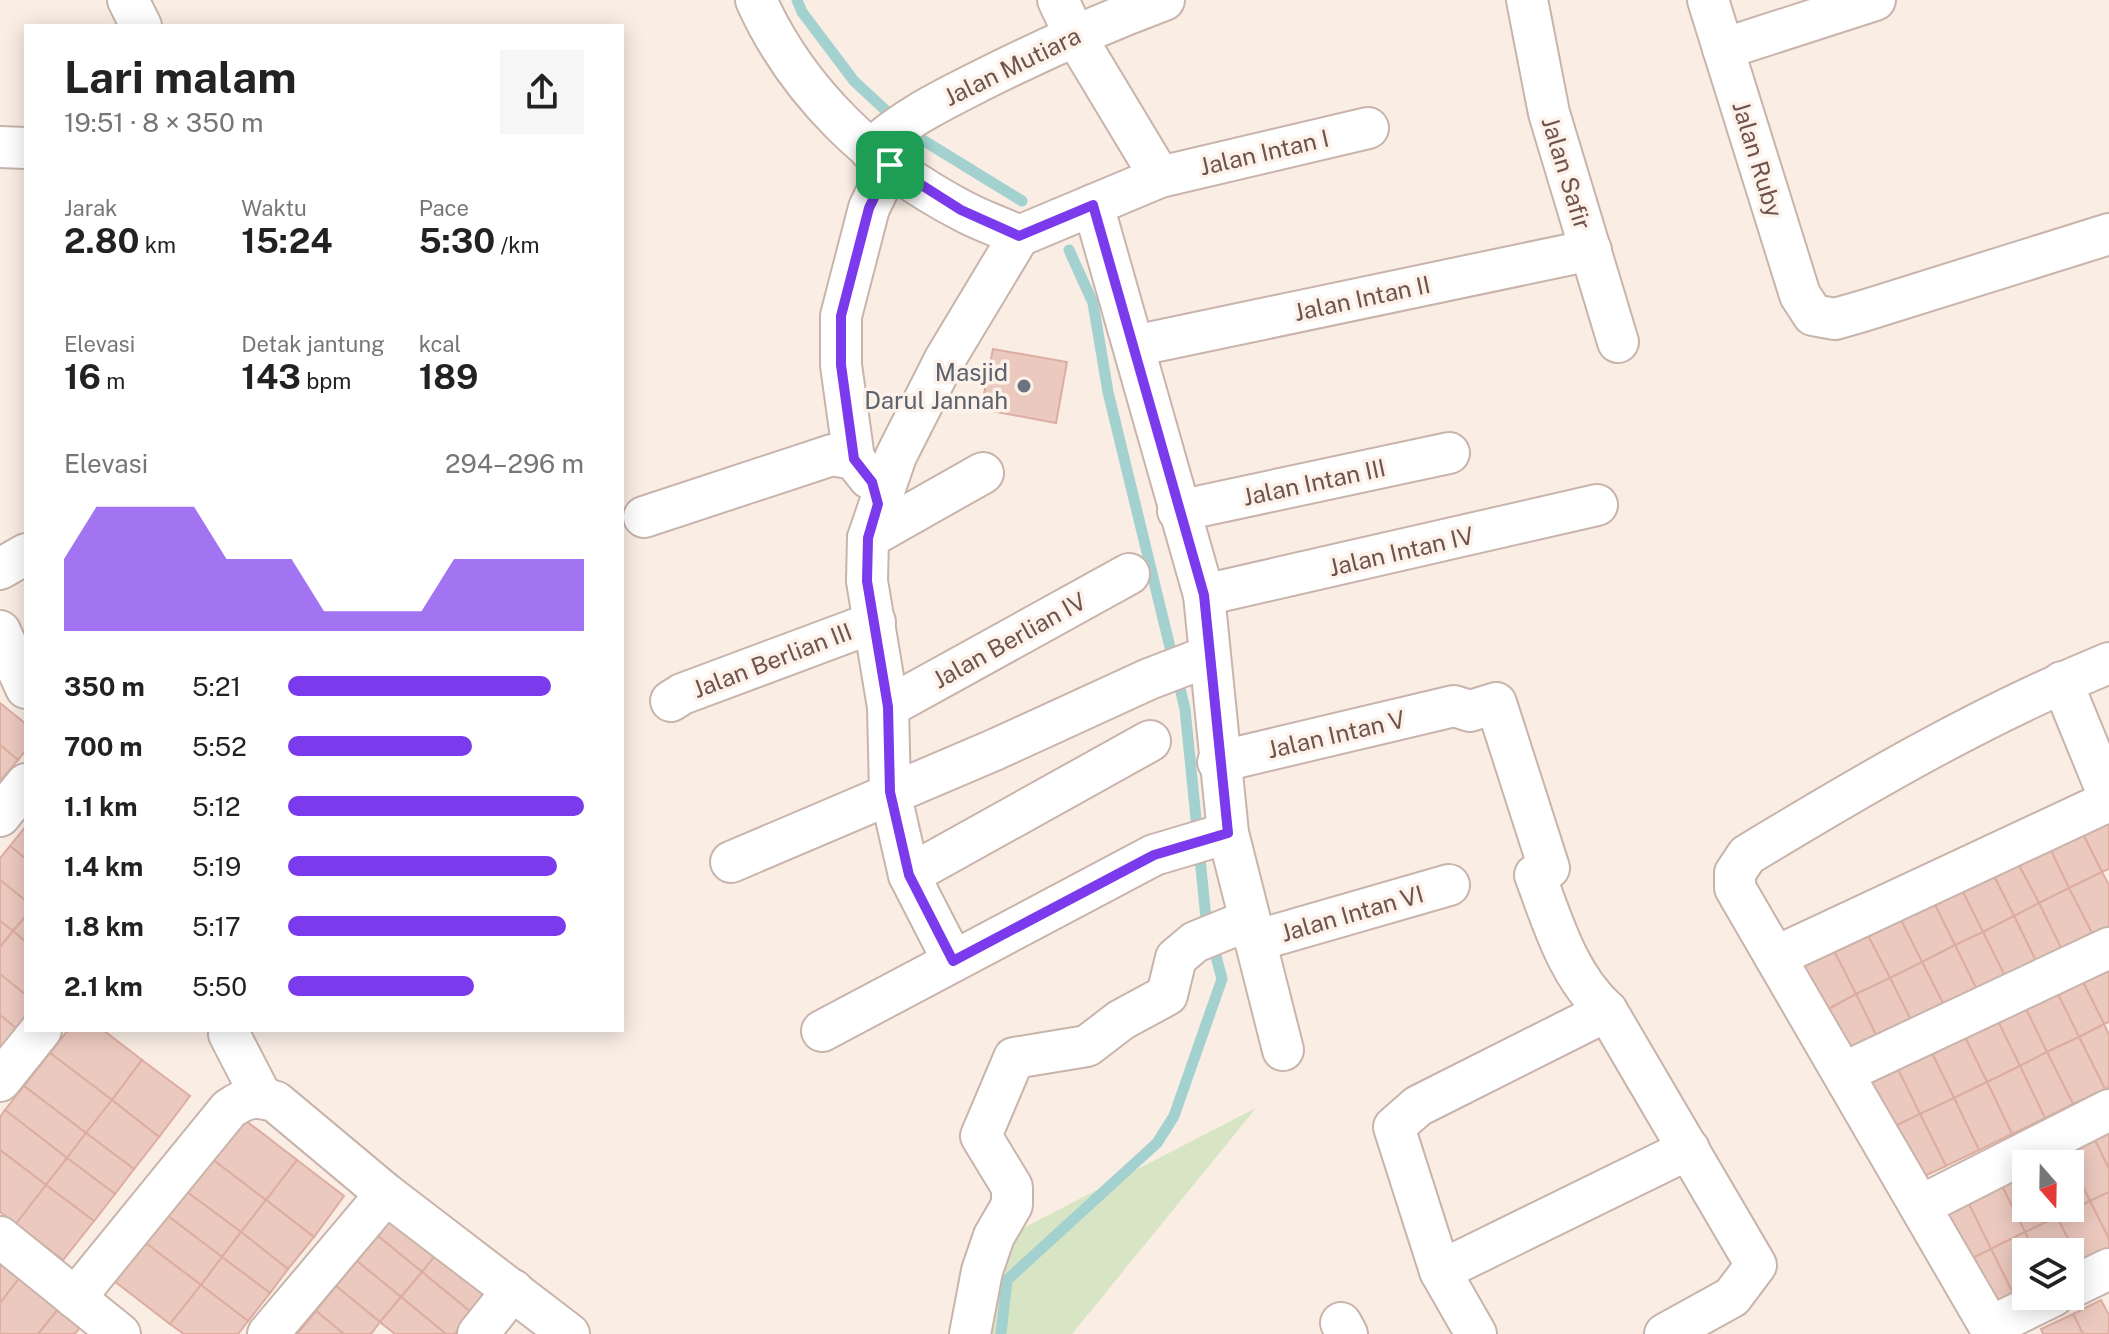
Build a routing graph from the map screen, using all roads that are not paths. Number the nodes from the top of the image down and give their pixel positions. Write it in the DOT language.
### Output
graph roads {
  1 [pos="128,0"];
  2 [pos="756,0"];
  3 [pos="1164,0"];
  4 [pos="1527,0"];
  5 [pos="1708,0"];
  6 [pos="1875,0"];
  7 [pos="1066,17"];
  8 [pos="140,24"];
  9 [pos="1723,49"];
  10 [pos="1368,128"];
  11 [pos="893,139"];
  12 [pos="0,147"];
  13 [pos="24,148"];
  14 [pos="1160,177"];
  15 [pos="1082,210"];
  16 [pos="2109,234"];
  17 [pos="1022,235"];
  18 [pos="1591,250"];
  19 [pos="1618,342"];
  20 [pos="1134,346"];
  21 [pos="1449,453"];
  22 [pos="854,459"];
  23 [pos="983,473"];
  24 [pos="1597,505"];
  25 [pos="1178,511"];
  26 [pos="644,517"];
  27 [pos="873,521"];
  28 [pos="24,555"];
  29 [pos="0,569"];
  30 [pos="1129,574"];
  31 [pos="1204,595"];
  32 [pos="875,622"];
  33 [pos="0,631"];
  34 [pos="1201,660"];
  35 [pos="2109,663"];
  36 [pos="2062,682"];
  37 [pos="24,684"];
  38 [pos="671,701"];
  39 [pos="888,707"];
  40 [pos="1150,741"];
  41 [pos="1218,762"];
  42 [pos="24,786"];
  43 [pos="890,792"];
  44 [pos="2109,799"];
  45 [pos="0,816"];
  46 [pos="1221,834"];
  47 [pos="731,862"];
  48 [pos="909,875"];
  49 [pos="1449,885"];
  50 [pos="1230,933"];
  51 [pos="2109,948"];
  52 [pos="1775,957"];
  53 [pos="953,961"];
  54 [pos="1607,1011"];
  55 [pos="822,1031"];
  56 [pos="39,1032"];
  57 [pos="229,1034"];
  58 [pos="1283,1050"];
  59 [pos="1843,1073"];
  60 [pos="0,1081"];
  61 [pos="261,1096"];
  62 [pos="2109,1110"];
  63 [pos="1689,1149"];
  64 [pos="386,1194"];
  65 [pos="1920,1206"];
  66 [pos="0,1237"];
  67 [pos="2109,1269"];
  68 [pos="1440,1271"];
  69 [pos="2084,1281"];
  70 [pos="513,1290"];
  71 [pos="75,1298"];
  72 [pos="2028,1310"];
  73 [pos="1682,1330"];
  74 [pos="1992,1330"];
  75 [pos="120,1334"];
  76 [pos="268,1334"];
  77 [pos="478,1334"];
  78 [pos="569,1334"];
  79 [pos="970,1334"];
  80 [pos="1476,1334"];
  1 -- 8 [label="street"];
  2 -- 11 [label="street"];
  3 -- 7 [label="street, Jalan Mutiara"];
  4 -- 18 [label="street, Jalan Safir"];
  5 -- 9 [label="street, Jalan Ruby"];
  6 -- 9 [label="street"];
  7 -- 11 [label="street, Jalan Mutiara"];
  7 -- 14 [label="street"];
  9 -- 16 [label="street, Jalan Ruby"];
  10 -- 14 [label="street, Jalan Intan I"];
  11 -- 17 [label="street"];
  11 -- 22 [label="street"];
  12 -- 13 [label="street"];
  14 -- 15 [label="street, Jalan Intan I"];
  15 -- 17 [label="street, Jalan Intan I"];
  15 -- 20 [label="street"];
  17 -- 27 [label="street"];
  18 -- 19 [label="street, Jalan Safir"];
  18 -- 20 [label="street, Jalan Intan II"];
  20 -- 25 [label="street"];
  21 -- 25 [label="street, Jalan Intan III"];
  22 -- 26 [label="street"];
  22 -- 27 [label="street"];
  23 -- 27 [label="street"];
  24 -- 31 [label="street, Jalan Intan IV"];
  25 -- 31 [label="street"];
  27 -- 32 [label="street"];
  28 -- 29 [label="street"];
  30 -- 39 [label="street, Jalan Berlian IV"];
  31 -- 34 [label="street"];
  32 -- 38 [label="street, Jalan Berlian III"];
  32 -- 39 [label="street"];
  33 -- 37 [label="street"];
  34 -- 41 [label="street"];
  34 -- 43 [label="street"];
  35 -- 36 [label="street"];
  36 -- 44 [label="street"];
  36 -- 52 [label="street"];
  39 -- 43 [label="street"];
  40 -- 48 [label="street"];
  41 -- 46 [label="street"];
  41 -- 54 [label="street, Jalan Intan V"];
  42 -- 45 [label="street"];
  43 -- 47 [label="street"];
  43 -- 48 [label="street"];
  44 -- 52 [label="street"];
  46 -- 50 [label="street"];
  46 -- 53 [label="street"];
  48 -- 53 [label="street"];
  49 -- 50 [label="street, Jalan Intan VI"];
  50 -- 58 [label="street"];
  50 -- 79 [label="street"];
  51 -- 59 [label="street"];
  52 -- 59 [label="street"];
  53 -- 55 [label="street"];
  54 -- 63 [label="street"];
  54 -- 68 [label="street"];
  56 -- 60 [label="street"];
  57 -- 61 [label="street"];
  59 -- 65 [label="street"];
  61 -- 64 [label="street"];
  61 -- 71 [label="street"];
  62 -- 65 [label="street"];
  63 -- 68 [label="street"];
  63 -- 73 [label="street"];
  64 -- 70 [label="street"];
  64 -- 76 [label="street"];
  65 -- 74 [label="street"];
  66 -- 71 [label="street"];
  67 -- 69 [label="street"];
  68 -- 80 [label="street"];
  70 -- 77 [label="street"];
  70 -- 78 [label="street"];
  71 -- 75 [label="street"];
  72 -- 74 [label="street"];
}
